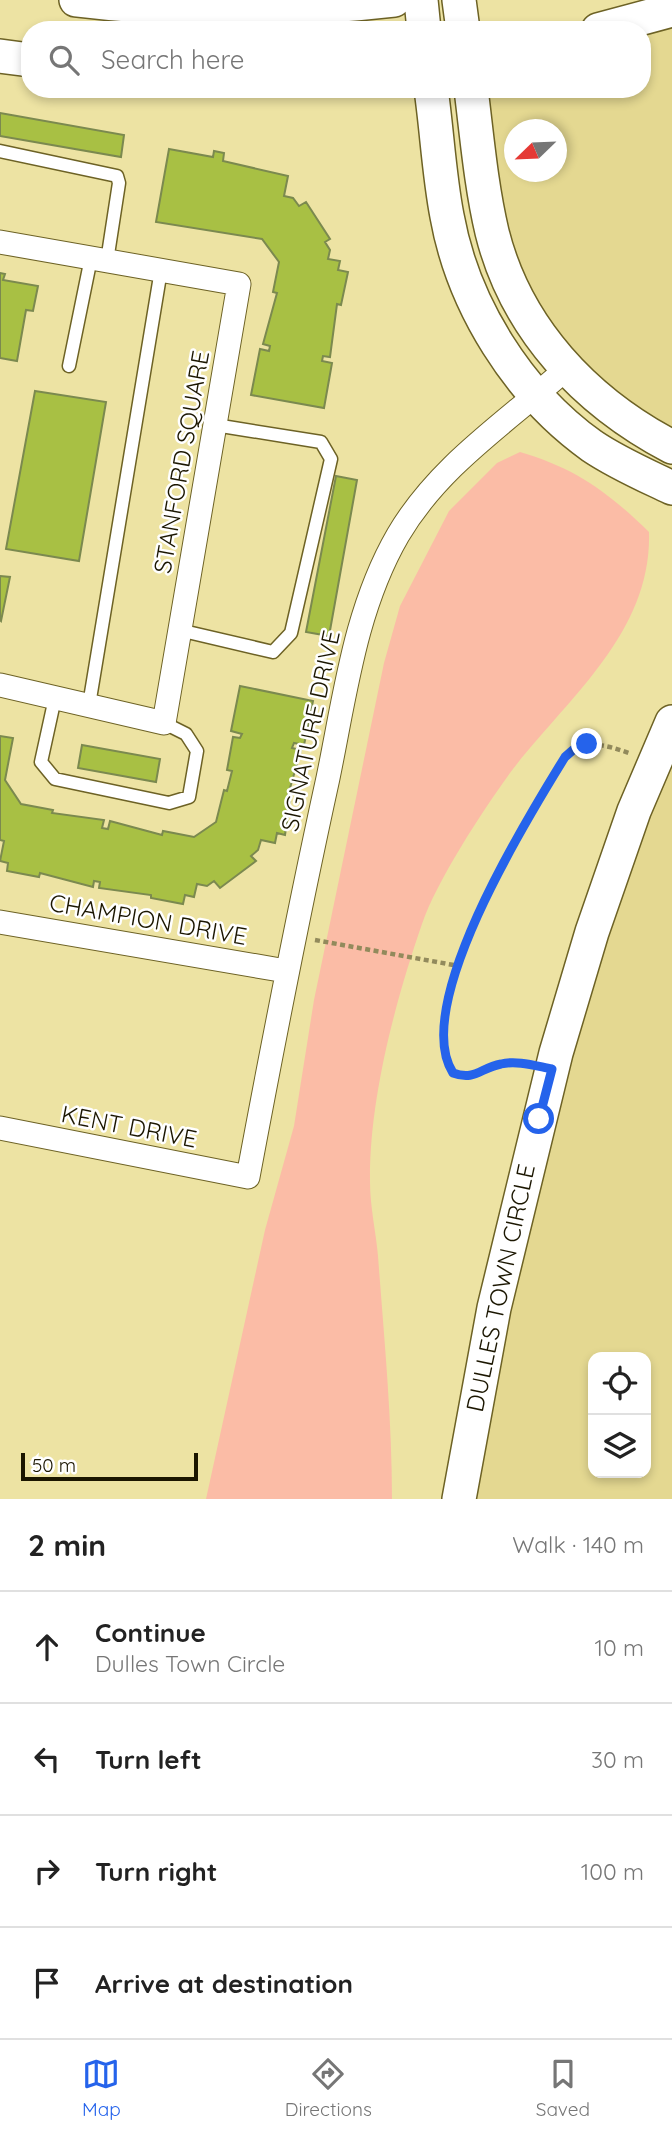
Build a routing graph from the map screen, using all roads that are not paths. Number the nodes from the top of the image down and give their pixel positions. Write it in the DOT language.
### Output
graph roads {
  1 [pos="76,0"];
  2 [pos="394,0"];
  3 [pos="421,0"];
  4 [pos="459,0"];
  5 [pos="672,10"];
  6 [pos="423,21"];
  7 [pos="462,21"];
  8 [pos="631,21"];
  9 [pos="0,56"];
  10 [pos="21,59"];
  11 [pos="432,98"];
  12 [pos="472,98"];
  13 [pos="0,151"];
  14 [pos="0,242"];
  15 [pos="99,259"];
  16 [pos="161,270"];
  17 [pos="69,366"];
  18 [pos="566,369"];
  19 [pos="537,395"];
  20 [pos="215,425"];
  21 [pos="672,447"];
  22 [pos="672,488"];
  23 [pos="179,630"];
  24 [pos="0,685"];
  25 [pos="55,698"];
  26 [pos="89,705"];
  27 [pos="164,723"];
  28 [pos="670,733"];
  29 [pos="0,922"];
  30 [pos="286,971"];
  31 [pos="0,1128"];
  32 [pos="248,1177"];
  33 [pos="463,1497"];
  1 -- 2 [label="street"];
  3 -- 6 [label="street"];
  4 -- 7 [label="street"];
  5 -- 8 [label="street"];
  9 -- 10 [label="street"];
  11 -- 19 [label="street"];
  12 -- 18 [label="street"];
  13 -- 15 [label="lane"];
  14 -- 15 [label="street, STANFORD SQUARE"];
  15 -- 16 [label="street, STANFORD SQUARE"];
  15 -- 17 [label="lane"];
  16 -- 20 [label="street, STANFORD SQUARE"];
  16 -- 26 [label="lane"];
  18 -- 19 [label="street, SIGNATURE DRIVE"];
  18 -- 21 [label="street"];
  19 -- 22 [label="street"];
  19 -- 30 [label="street, SIGNATURE DRIVE"];
  20 -- 23 [label="street, STANFORD SQUARE"];
  20 -- 23 [label="lane"];
  23 -- 27 [label="street, STANFORD SQUARE"];
  24 -- 25 [label="street"];
  25 -- 26 [label="street"];
  25 -- 27 [label="lane"];
  26 -- 27 [label="street"];
  28 -- 33 [label="street, DULLES TOWN CIRCLE"];
  29 -- 30 [label="street, CHAMPION DRIVE"];
  30 -- 32 [label="street, SIGNATURE DRIVE"];
  31 -- 32 [label="street, KENT DRIVE"];
}
